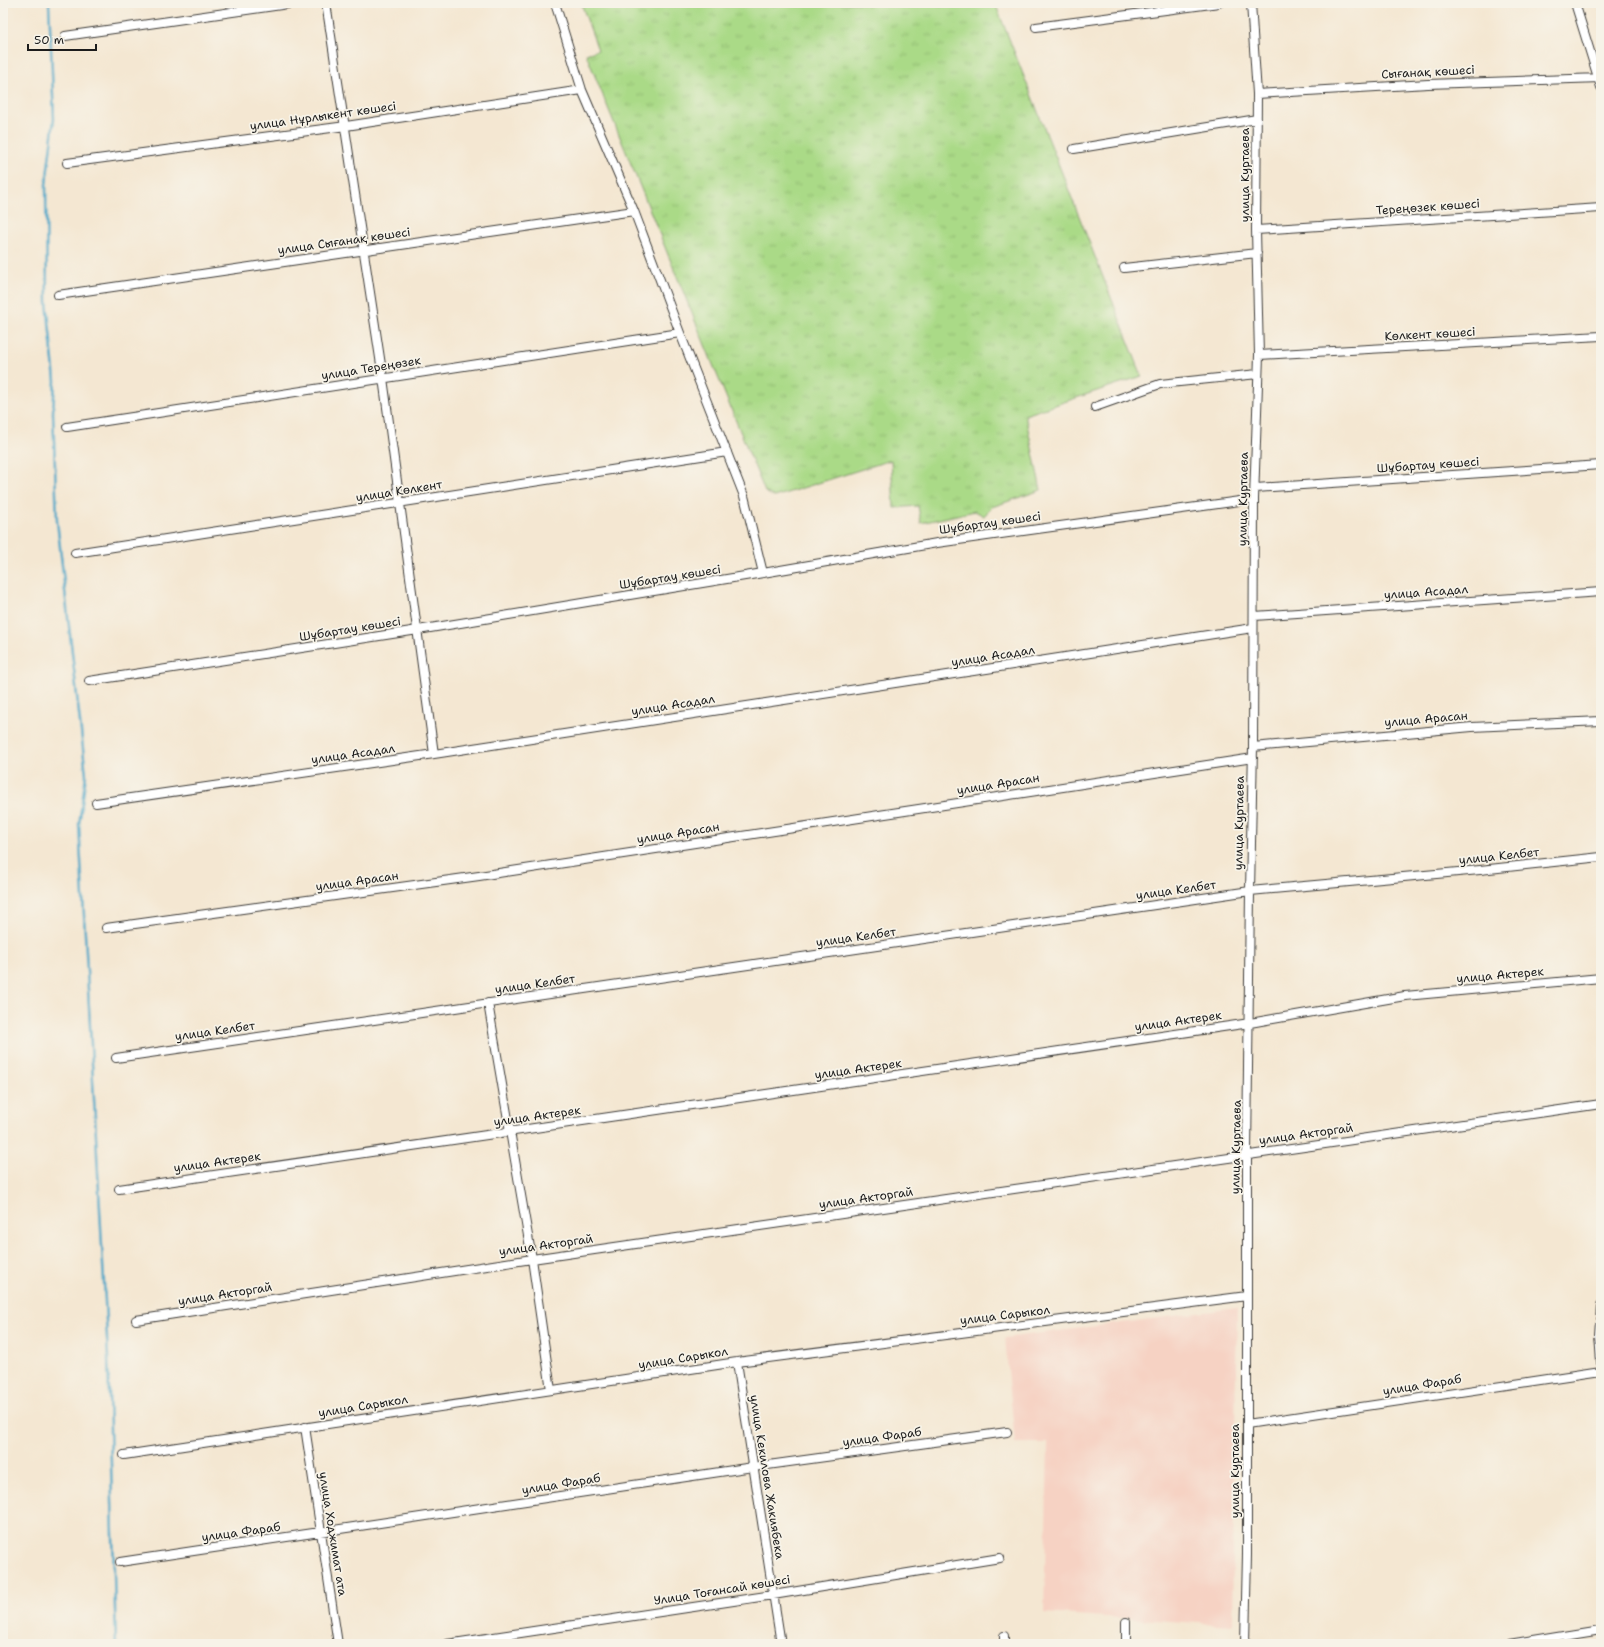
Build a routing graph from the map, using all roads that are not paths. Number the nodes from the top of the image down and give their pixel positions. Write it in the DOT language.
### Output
graph roads {
  1 [pos="295,3"];
  2 [pos="326,3"];
  3 [pos="555,3"];
  4 [pos="1219,3"];
  5 [pos="1251,3"];
  6 [pos="1575,3"];
  7 [pos="1036,27"];
  8 [pos="65,36"];
  9 [pos="1599,78"];
  10 [pos="1601,87"];
  11 [pos="582,90"];
  12 [pos="1257,94"];
  13 [pos="1257,119"];
  14 [pos="346,126"];
  15 [pos="1074,149"];
  16 [pos="67,163"];
  17 [pos="1601,208"];
  18 [pos="634,212"];
  19 [pos="1256,230"];
  20 [pos="364,250"];
  21 [pos="1257,253"];
  22 [pos="1124,268"];
  23 [pos="58,295"];
  24 [pos="680,333"];
  25 [pos="1601,336"];
  26 [pos="1259,356"];
  27 [pos="1258,374"];
  28 [pos="383,378"];
  29 [pos="1094,407"];
  30 [pos="67,427"];
  31 [pos="727,452"];
  32 [pos="1601,465"];
  33 [pos="1256,488"];
  34 [pos="1254,500"];
  35 [pos="401,503"];
  36 [pos="75,553"];
  37 [pos="763,573"];
  38 [pos="1601,592"];
  39 [pos="1254,616"];
  40 [pos="1254,628"];
  41 [pos="418,630"];
  42 [pos="89,682"];
  43 [pos="1601,721"];
  44 [pos="1253,747"];
  45 [pos="434,754"];
  46 [pos="1253,758"];
  47 [pos="96,803"];
  48 [pos="1601,856"];
  49 [pos="1250,891"];
  50 [pos="106,928"];
  51 [pos="1601,978"];
  52 [pos="488,1003"];
  53 [pos="1250,1023"];
  54 [pos="116,1058"];
  55 [pos="1601,1104"];
  56 [pos="509,1132"];
  57 [pos="1247,1155"];
  58 [pos="119,1189"];
  59 [pos="532,1259"];
  60 [pos="1247,1296"];
  61 [pos="1601,1306"];
  62 [pos="136,1320"];
  63 [pos="1600,1335"];
  64 [pos="737,1362"];
  65 [pos="1601,1362"];
  66 [pos="1601,1371"];
  67 [pos="551,1390"];
  68 [pos="1247,1424"];
  69 [pos="305,1427"];
  70 [pos="1007,1432"];
  71 [pos="124,1455"];
  72 [pos="753,1467"];
  73 [pos="321,1532"];
  74 [pos="1000,1558"];
  75 [pos="120,1562"];
  76 [pos="773,1595"];
  77 [pos="1126,1622"];
  78 [pos="1601,1629"];
  79 [pos="338,1644"];
  80 [pos="447,1644"];
  81 [pos="781,1644"];
  82 [pos="1126,1644"];
  83 [pos="1245,1644"];
  84 [pos="1509,1644"];
  1 -- 8 [label="street"];
  2 -- 14 [label="street"];
  3 -- 11 [label="street"];
  4 -- 7 [label="street"];
  5 -- 12 [label="street, улица Куртаева"];
  6 -- 9 [label="street"];
  9 -- 10 [label="street"];
  9 -- 12 [label="street, Сығанақ көшесі"];
  11 -- 14 [label="street, улица Нұрлыкент көшесі"];
  11 -- 18 [label="street"];
  12 -- 13 [label="street, улица Куртаева"];
  13 -- 15 [label="street"];
  13 -- 19 [label="street, улица Куртаева"];
  14 -- 16 [label="street, улица Нұрлыкент көшесі"];
  14 -- 20 [label="street"];
  17 -- 19 [label="street, Тереңөзек көшесі"];
  18 -- 20 [label="street, улица Сығанақ көшесі"];
  18 -- 24 [label="street"];
  19 -- 21 [label="street, улица Куртаева"];
  20 -- 23 [label="street, улица Сығанақ көшесі"];
  20 -- 28 [label="street"];
  21 -- 22 [label="street"];
  21 -- 26 [label="street, улица Куртаева"];
  24 -- 28 [label="street, улица Тереңөзек"];
  24 -- 31 [label="street"];
  25 -- 26 [label="street, Көлкент көшесі"];
  26 -- 27 [label="street, улица Куртаева"];
  27 -- 29 [label="street"];
  27 -- 33 [label="street, улица Куртаева"];
  28 -- 30 [label="street, улица Тереңөзек"];
  28 -- 35 [label="street"];
  31 -- 35 [label="street, улица Көлкент"];
  31 -- 37 [label="street"];
  32 -- 33 [label="street, Шұбартау көшесі"];
  33 -- 34 [label="street, улица Куртаева"];
  34 -- 37 [label="street, Шұбартау көшесі"];
  34 -- 39 [label="street, улица Куртаева"];
  35 -- 36 [label="street, улица Көлкент"];
  35 -- 41 [label="street"];
  37 -- 41 [label="street, Шұбартау көшесі"];
  38 -- 39 [label="street, улица Асадал"];
  39 -- 40 [label="street, улица Куртаева"];
  40 -- 44 [label="street, улица Куртаева"];
  40 -- 45 [label="street, улица Асадал"];
  41 -- 42 [label="street, Шұбартау көшесі"];
  41 -- 45 [label="street"];
  43 -- 44 [label="street, улица Арасан"];
  44 -- 46 [label="street, улица Куртаева"];
  45 -- 47 [label="street, улица Асадал"];
  46 -- 49 [label="street, улица Куртаева"];
  46 -- 50 [label="street, улица Арасан"];
  48 -- 49 [label="street, улица Келбет"];
  49 -- 52 [label="street, улица Келбет"];
  49 -- 53 [label="street, улица Куртаева"];
  51 -- 53 [label="street, улица Актерек"];
  52 -- 54 [label="street, улица Келбет"];
  52 -- 56 [label="street"];
  53 -- 56 [label="street, улица Актерек"];
  53 -- 57 [label="street, улица Куртаева"];
  55 -- 57 [label="street, улица Акторгай"];
  56 -- 58 [label="street, улица Актерек"];
  56 -- 59 [label="street"];
  57 -- 59 [label="street, улица Акторгай"];
  57 -- 60 [label="street, улица Куртаева"];
  59 -- 62 [label="street, улица Акторгай"];
  59 -- 67 [label="street"];
  60 -- 64 [label="street, улица Сарыкол"];
  60 -- 68 [label="street, улица Куртаева"];
  61 -- 63 [label="street"];
  63 -- 65 [label="street"];
  64 -- 67 [label="street, улица Сарыкол"];
  64 -- 72 [label="street, улица Кекилова Жакиябека"];
  66 -- 68 [label="street, улица Фараб"];
  67 -- 69 [label="street, улица Сарыкол"];
  68 -- 83 [label="street, улица Куртаева"];
  69 -- 71 [label="street, улица Сарыкол"];
  69 -- 73 [label="street, улица Ходжимат ата"];
  70 -- 72 [label="street, улица Фараб"];
  72 -- 73 [label="street, улица Фараб"];
  72 -- 76 [label="street, улица Кекилова Жакиябека"];
  73 -- 75 [label="street, улица Фараб"];
  73 -- 79 [label="street, улица Ходжимат ата"];
  74 -- 76 [label="street, Улица Тоғансай көшесі"];
  76 -- 80 [label="street, Улица Тоғансай көшесі"];
  76 -- 81 [label="street, улица Кекилова Жакиябека"];
  77 -- 82 [label="street"];
  78 -- 84 [label="street"];
}
